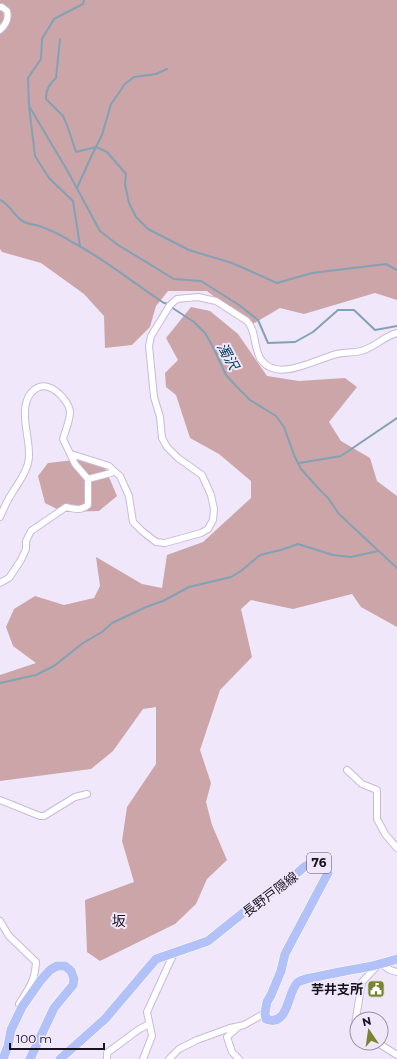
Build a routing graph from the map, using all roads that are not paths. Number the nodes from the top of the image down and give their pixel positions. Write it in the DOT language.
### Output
graph roads {
  1 [pos="0,8"];
  2 [pos="0,30"];
  3 [pos="397,333"];
  4 [pos="71,454"];
  5 [pos="114,471"];
  6 [pos="88,479"];
  7 [pos="0,517"];
  8 [pos="0,583"];
  9 [pos="347,770"];
  10 [pos="87,794"];
  11 [pos="0,800"];
  12 [pos="397,848"];
  13 [pos="0,921"];
  14 [pos="174,953"];
  15 [pos="397,959"];
  16 [pos="380,963"];
  17 [pos="397,972"];
  18 [pos="357,1011"];
  19 [pos="19,1012"];
  20 [pos="264,1013"];
  21 [pos="149,1024"];
  22 [pos="238,1027"];
  23 [pos="3,1059"];
  24 [pos="30,1059"];
  25 [pos="60,1059"];
  26 [pos="107,1059"];
  27 [pos="143,1059"];
  28 [pos="169,1059"];
  29 [pos="239,1059"];
  1 -- 2 [label="street"];
  3 -- 5 [label="street"];
  4 -- 5 [label="street"];
  4 -- 6 [label="street"];
  4 -- 7 [label="street"];
  5 -- 6 [label="street"];
  6 -- 8 [label="street"];
  9 -- 12 [label="street"];
  10 -- 11 [label="street"];
  13 -- 19 [label="street"];
  14 -- 20 [label="main road, 長野戸隠線 / 76"];
  14 -- 21 [label="street"];
  14 -- 25 [label="main road, 長野戸隠線 / 76"];
  15 -- 16 [label="main road"];
  16 -- 17 [label="street"];
  16 -- 18 [label="street"];
  16 -- 20 [label="main road"];
  19 -- 23 [label="main road"];
  19 -- 24 [label="main road"];
  20 -- 22 [label="street"];
  21 -- 26 [label="street"];
  21 -- 27 [label="street"];
  22 -- 28 [label="street"];
  22 -- 29 [label="street"];
}
